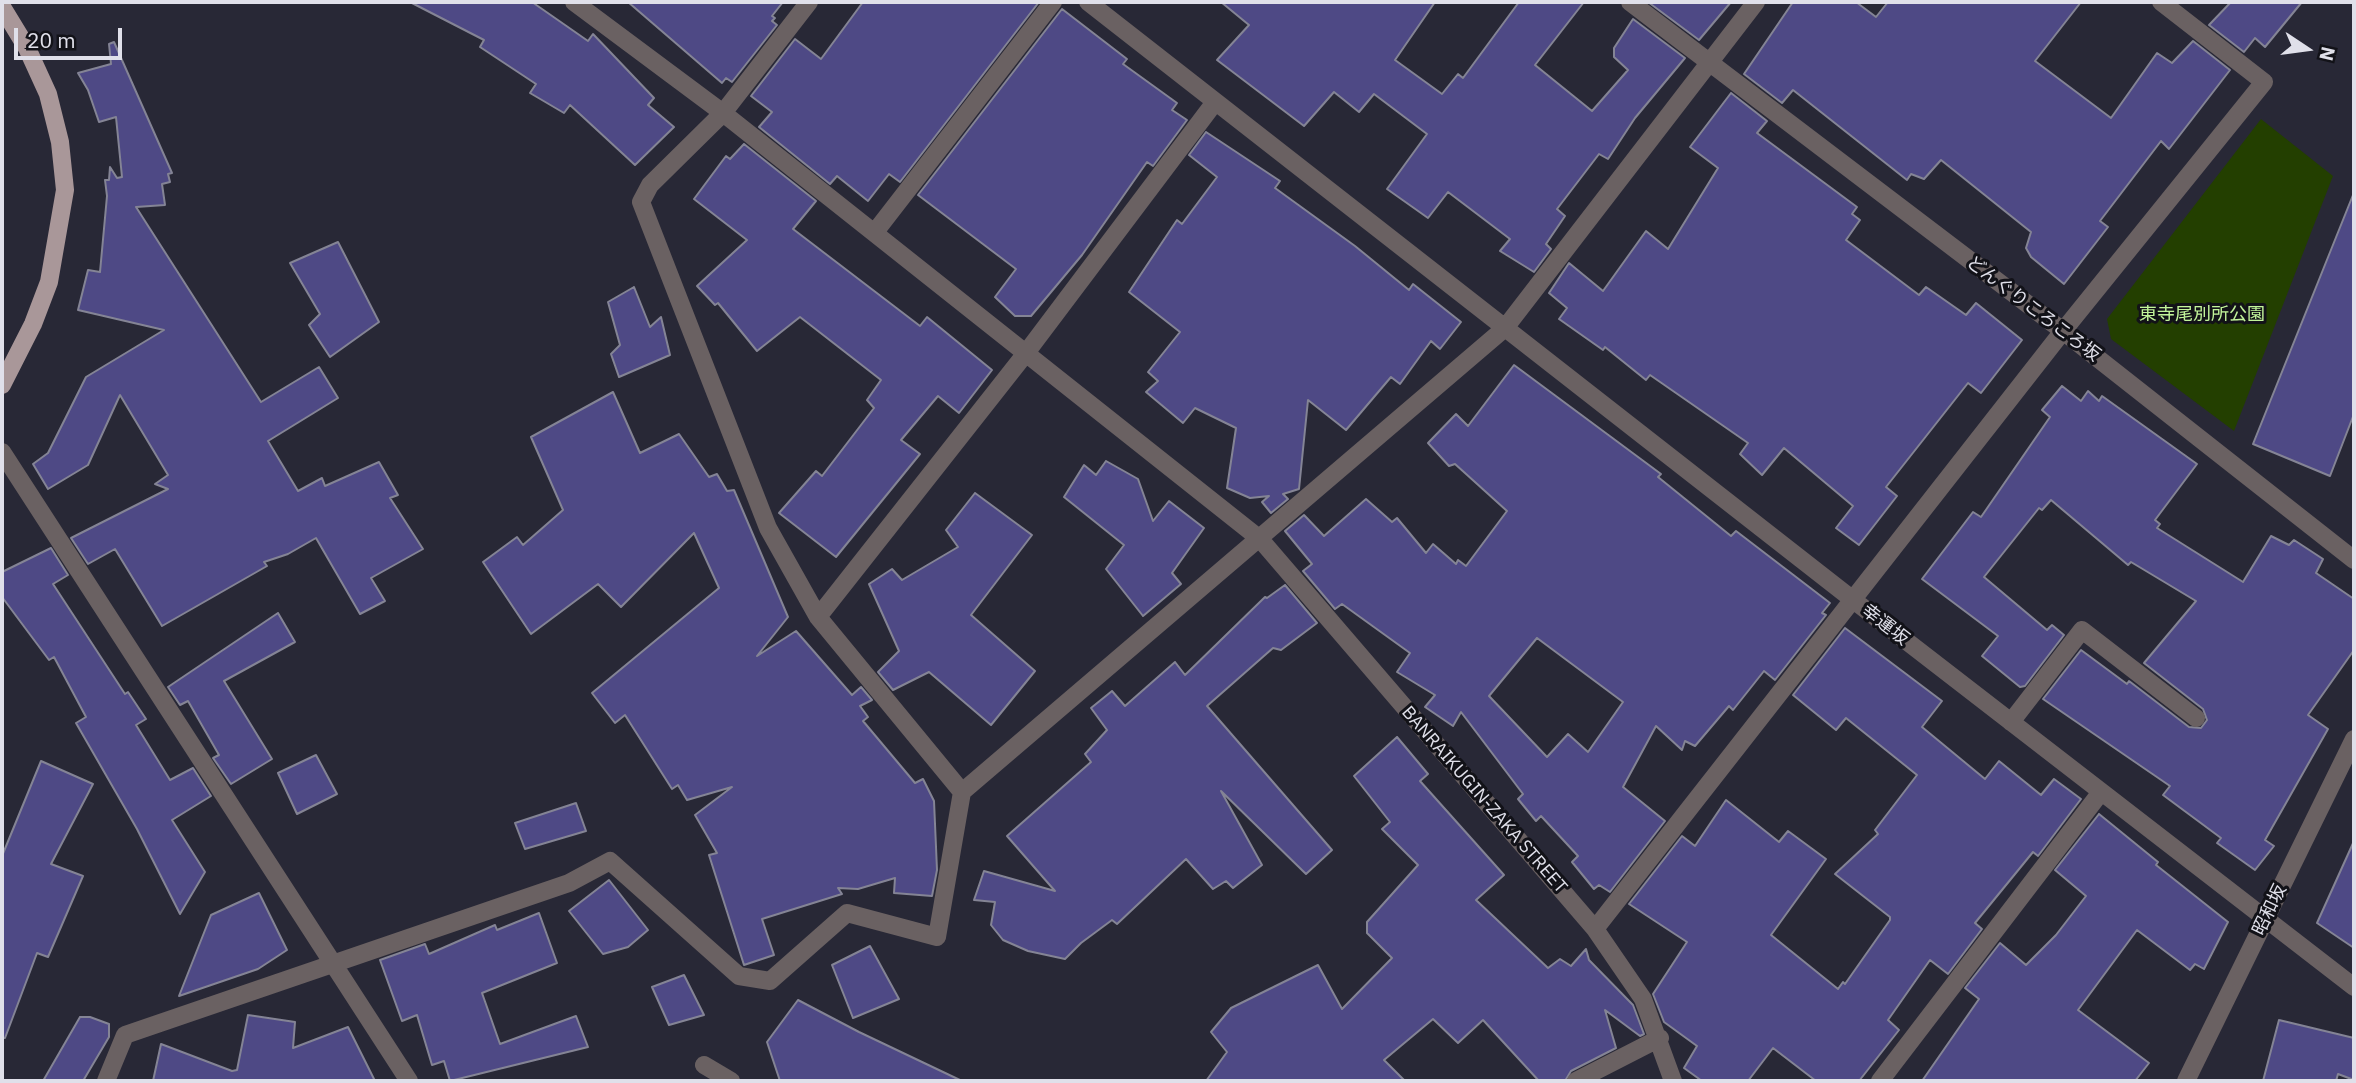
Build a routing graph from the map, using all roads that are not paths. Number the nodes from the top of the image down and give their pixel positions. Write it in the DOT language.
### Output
graph roads {
  1 [pos="574,2"];
  2 [pos="809,2"];
  3 [pos="1053,2"];
  4 [pos="1088,2"];
  5 [pos="1630,2"];
  6 [pos="1756,2"];
  7 [pos="2161,2"];
  8 [pos="2,7"];
  9 [pos="1708,62"];
  10 [pos="1215,102"];
  11 [pos="723,113"];
  12 [pos="875,232"];
  13 [pos="1506,328"];
  14 [pos="2063,331"];
  15 [pos="1026,353"];
  16 [pos="2,385"];
  17 [pos="2,452"];
  18 [pos="1260,539"];
  19 [pos="2354,560"];
  20 [pos="1852,599"];
  21 [pos="817,617"];
  22 [pos="2196,718"];
  23 [pos="2011,722"];
  24 [pos="2354,739"];
  25 [pos="962,792"];
  26 [pos="2101,792"];
  27 [pos="2266,918"];
  28 [pos="1595,929"];
  29 [pos="333,964"];
  30 [pos="2354,987"];
  31 [pos="1660,1038"];
  32 [pos="704,1065"];
  33 [pos="106,1081"];
  34 [pos="409,1081"];
  35 [pos="731,1081"];
  36 [pos="1576,1081"];
  37 [pos="1673,1081"];
  38 [pos="1880,1081"];
  39 [pos="2186,1081"];
  1 -- 11 [label="street, BANRAIKUGIN-ZAKA STREET"];
  2 -- 11 [label="street"];
  3 -- 12 [label="street"];
  4 -- 10 [label="street, 幸運坂"];
  5 -- 9 [label="street, どんぐりころころ坂"];
  6 -- 9 [label="street"];
  7 -- 14 [label="street"];
  8 -- 16 [label="main road"];
  9 -- 13 [label="street"];
  9 -- 14 [label="street, どんぐりころころ坂"];
  10 -- 13 [label="street, 幸運坂"];
  10 -- 15 [label="street"];
  11 -- 12 [label="street, BANRAIKUGIN-ZAKA STREET"];
  11 -- 21 [label="street"];
  12 -- 15 [label="street, BANRAIKUGIN-ZAKA STREET"];
  13 -- 18 [label="street"];
  13 -- 20 [label="street, 幸運坂"];
  14 -- 19 [label="street, どんぐりころころ坂"];
  14 -- 20 [label="street"];
  15 -- 18 [label="street, BANRAIKUGIN-ZAKA STREET"];
  15 -- 21 [label="street"];
  17 -- 29 [label="street"];
  18 -- 25 [label="street"];
  18 -- 28 [label="street, BANRAIKUGIN-ZAKA STREET"];
  20 -- 23 [label="street, 幸運坂"];
  20 -- 28 [label="street"];
  21 -- 25 [label="street"];
  22 -- 23 [label="street"];
  23 -- 26 [label="street, 幸運坂"];
  24 -- 27 [label="street, 昭和坂"];
  25 -- 29 [label="street"];
  26 -- 27 [label="street, 幸運坂"];
  26 -- 38 [label="street"];
  27 -- 30 [label="street, 幸運坂"];
  27 -- 39 [label="street, 昭和坂"];
  28 -- 31 [label="street, BANRAIKUGIN-ZAKA STREET"];
  29 -- 33 [label="street"];
  29 -- 34 [label="street"];
  31 -- 36 [label="street"];
  31 -- 37 [label="street, BANRAIKUGIN-ZAKA STREET"];
  32 -- 35 [label="street"];
}
